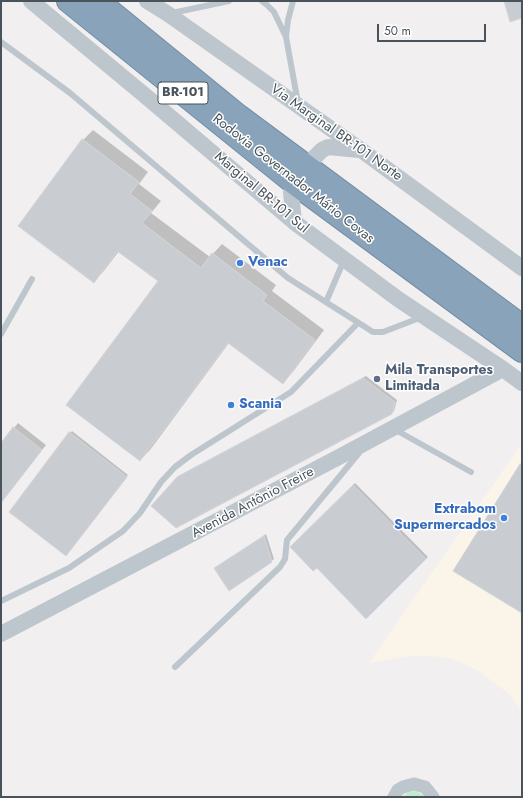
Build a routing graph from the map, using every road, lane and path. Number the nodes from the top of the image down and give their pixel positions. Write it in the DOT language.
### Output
graph roads {
  1 [pos="31,1"];
  2 [pos="68,1"];
  3 [pos="98,1"];
  4 [pos="147,1"];
  5 [pos="229,1"];
  6 [pos="262,1"];
  7 [pos="293,1"];
  8 [pos="168,14"];
  9 [pos="286,37"];
  10 [pos="1,42"];
  11 [pos="299,106"];
  12 [pos="361,150"];
  13 [pos="309,163"];
  14 [pos="293,186"];
  15 [pos="294,222"];
  16 [pos="344,259"];
  17 [pos="522,268"];
  18 [pos="32,279"];
  19 [pos="326,302"];
  20 [pos="424,316"];
  21 [pos="358,323"];
  22 [pos="522,326"];
  23 [pos="1,334"];
  24 [pos="522,351"];
  25 [pos="503,369"];
  26 [pos="522,383"];
  27 [pos="393,428"];
  28 [pos="369,441"];
  29 [pos="471,472"];
  30 [pos="1,601"];
  31 [pos="1,634"];
  32 [pos="176,666"];
  33 [pos="394,797"];
  34 [pos="434,797"];
  1 -- 15 [label="street, Marginal BR-101 Sul"];
  2 -- 24 [label="highway, Rodovia Governador Mário Covas / BR-101"];
  3 -- 22 [label="highway, Rodovia Governador Mário Covas / BR-101"];
  4 -- 8 [label="street, Via Marginal BR-101 Norte"];
  5 -- 8 [label="lane"];
  6 -- 9 [label="lane"];
  7 -- 9 [label="lane"];
  8 -- 11 [label="street, Via Marginal BR-101 Norte"];
  9 -- 11 [label="lane"];
  10 -- 19 [label="lane"];
  11 -- 12 [label="street, Via Marginal BR-101 Norte"];
  12 -- 13 [label="street"];
  12 -- 17 [label="street, Via Marginal BR-101 Norte"];
  14 -- 15 [label="street"];
  15 -- 16 [label="street, Marginal BR-101 Sul"];
  16 -- 19 [label="lane"];
  16 -- 20 [label="street, Marginal BR-101 Sul"];
  18 -- 23 [label="lane"];
  19 -- 21 [label="lane"];
  20 -- 21 [label="lane"];
  20 -- 25 [label="street, Marginal BR-101 Sul"];
  21 -- 30 [label="lane"];
  25 -- 26 [label="street, Marginal BR-101 Sul"];
  25 -- 27 [label="street, Avenida Antônio Freire"];
  27 -- 28 [label="street, Avenida Antônio Freire"];
  27 -- 29 [label="lane"];
  28 -- 31 [label="street, Avenida Antônio Freire"];
  28 -- 32 [label="lane"];
  33 -- 34 [label="street"];
}
